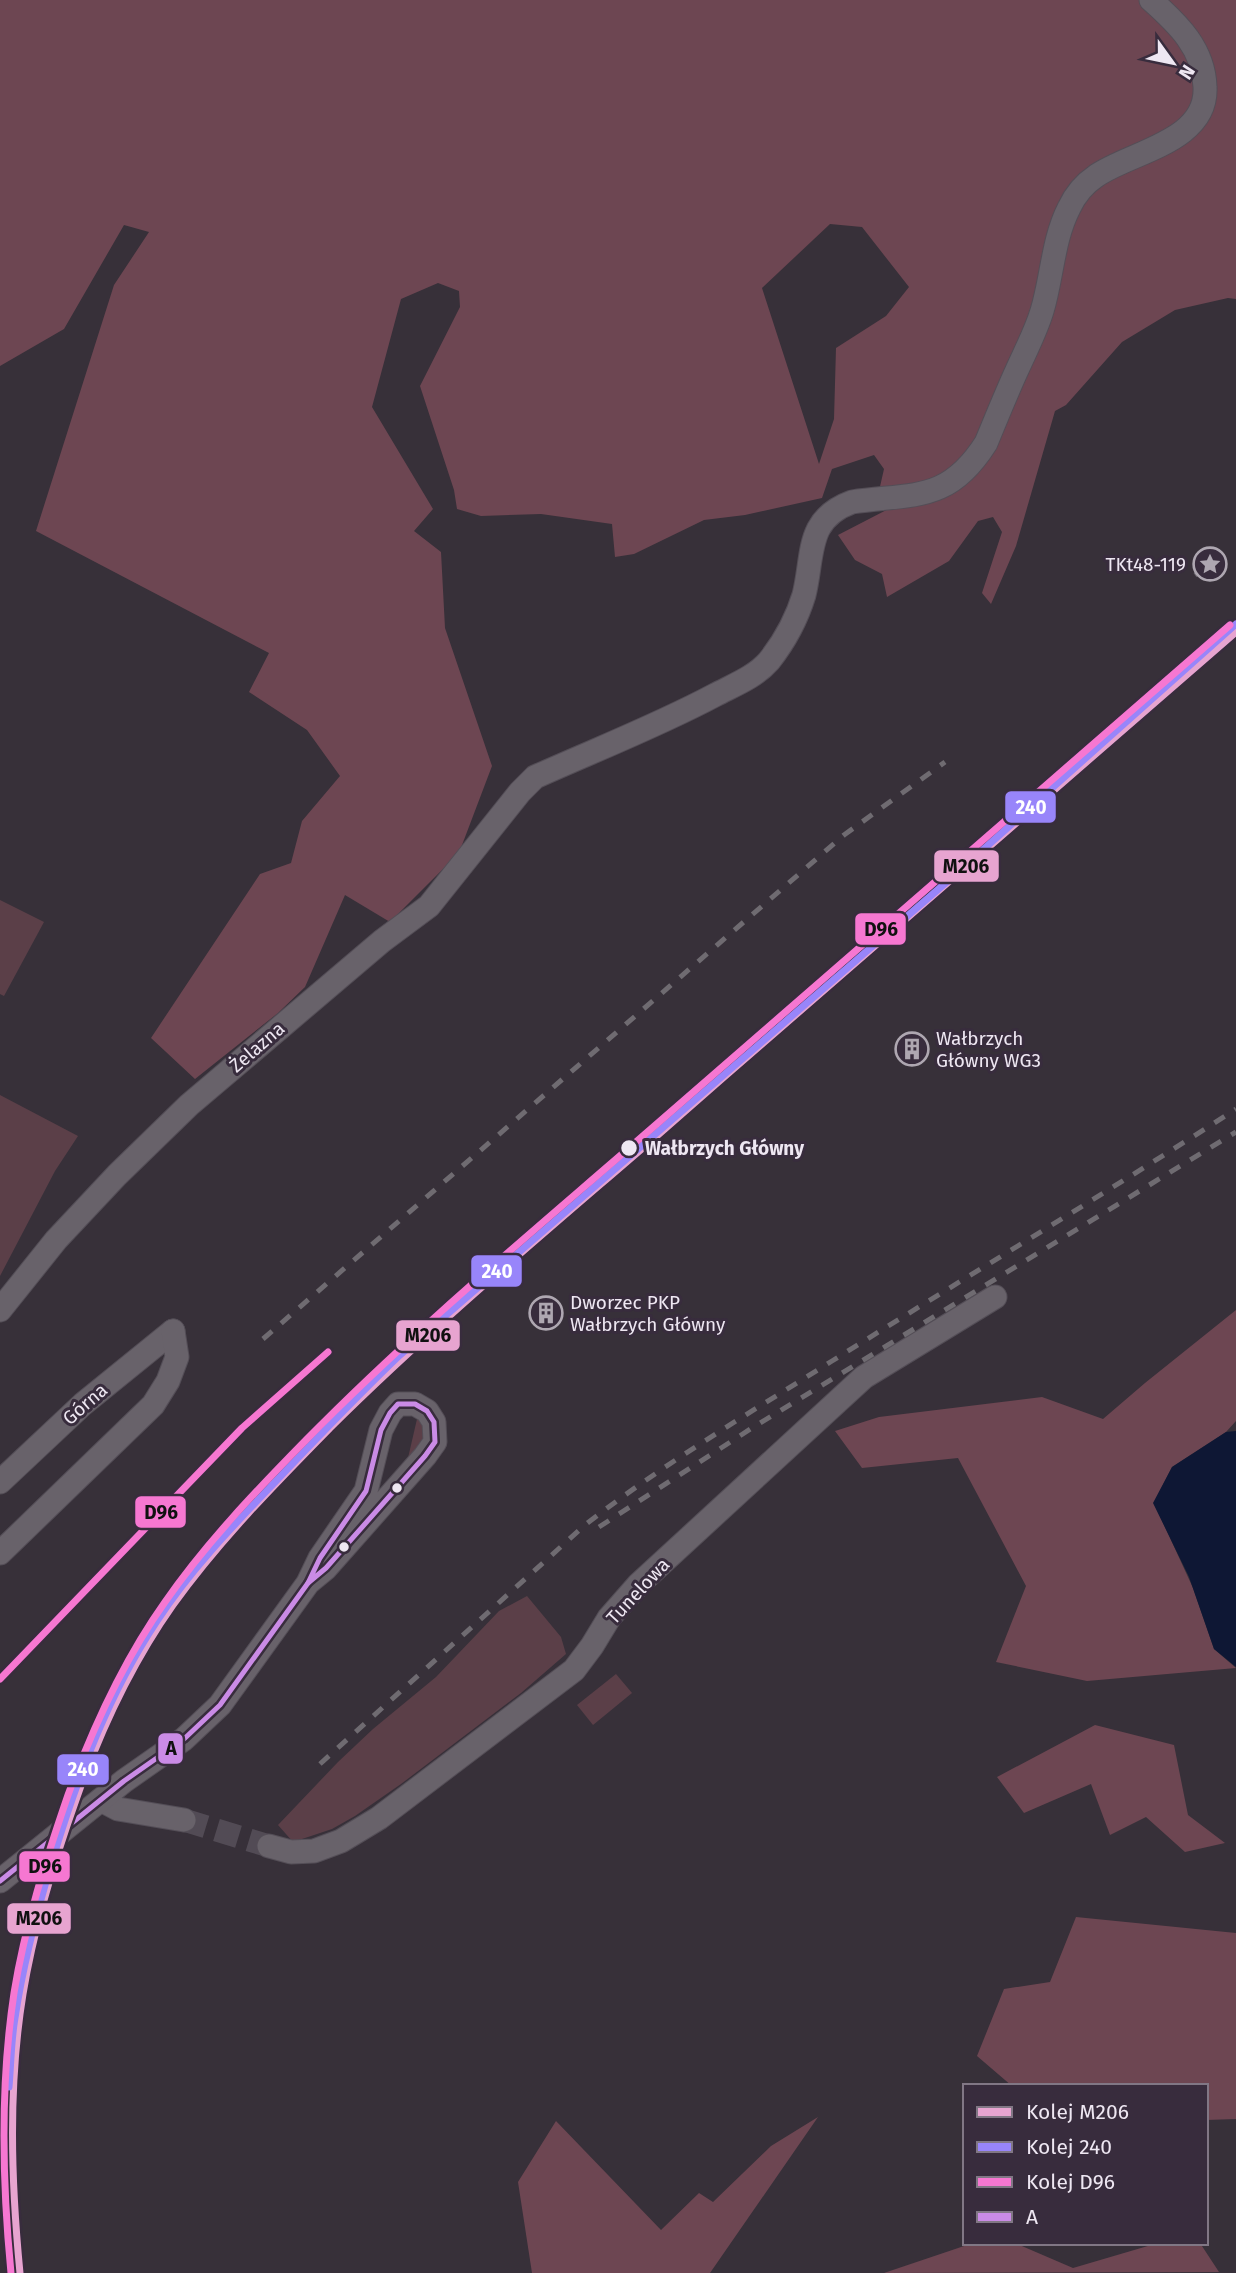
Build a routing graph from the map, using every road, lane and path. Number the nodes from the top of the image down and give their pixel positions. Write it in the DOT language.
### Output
graph roads {
  1 [pos="1151,0"];
  2 [pos="995,1297"];
  3 [pos="0,1310"];
  4 [pos="0,1482"];
  5 [pos="0,1553"];
  6 [pos="309,1582"];
  7 [pos="101,1800"];
  8 [pos="184,1820"];
  9 [pos="269,1846"];
  10 [pos="0,1881"];
  1 -- 3 [label="street, Żelazna"];
  2 -- 9 [label="street, Tunelowa"];
  4 -- 5 [label="street, Górna"];
  6 -- 6 [label="street"];
  6 -- 7 [label="street"];
  7 -- 8 [label="street"];
  7 -- 10 [label="street"];
}
